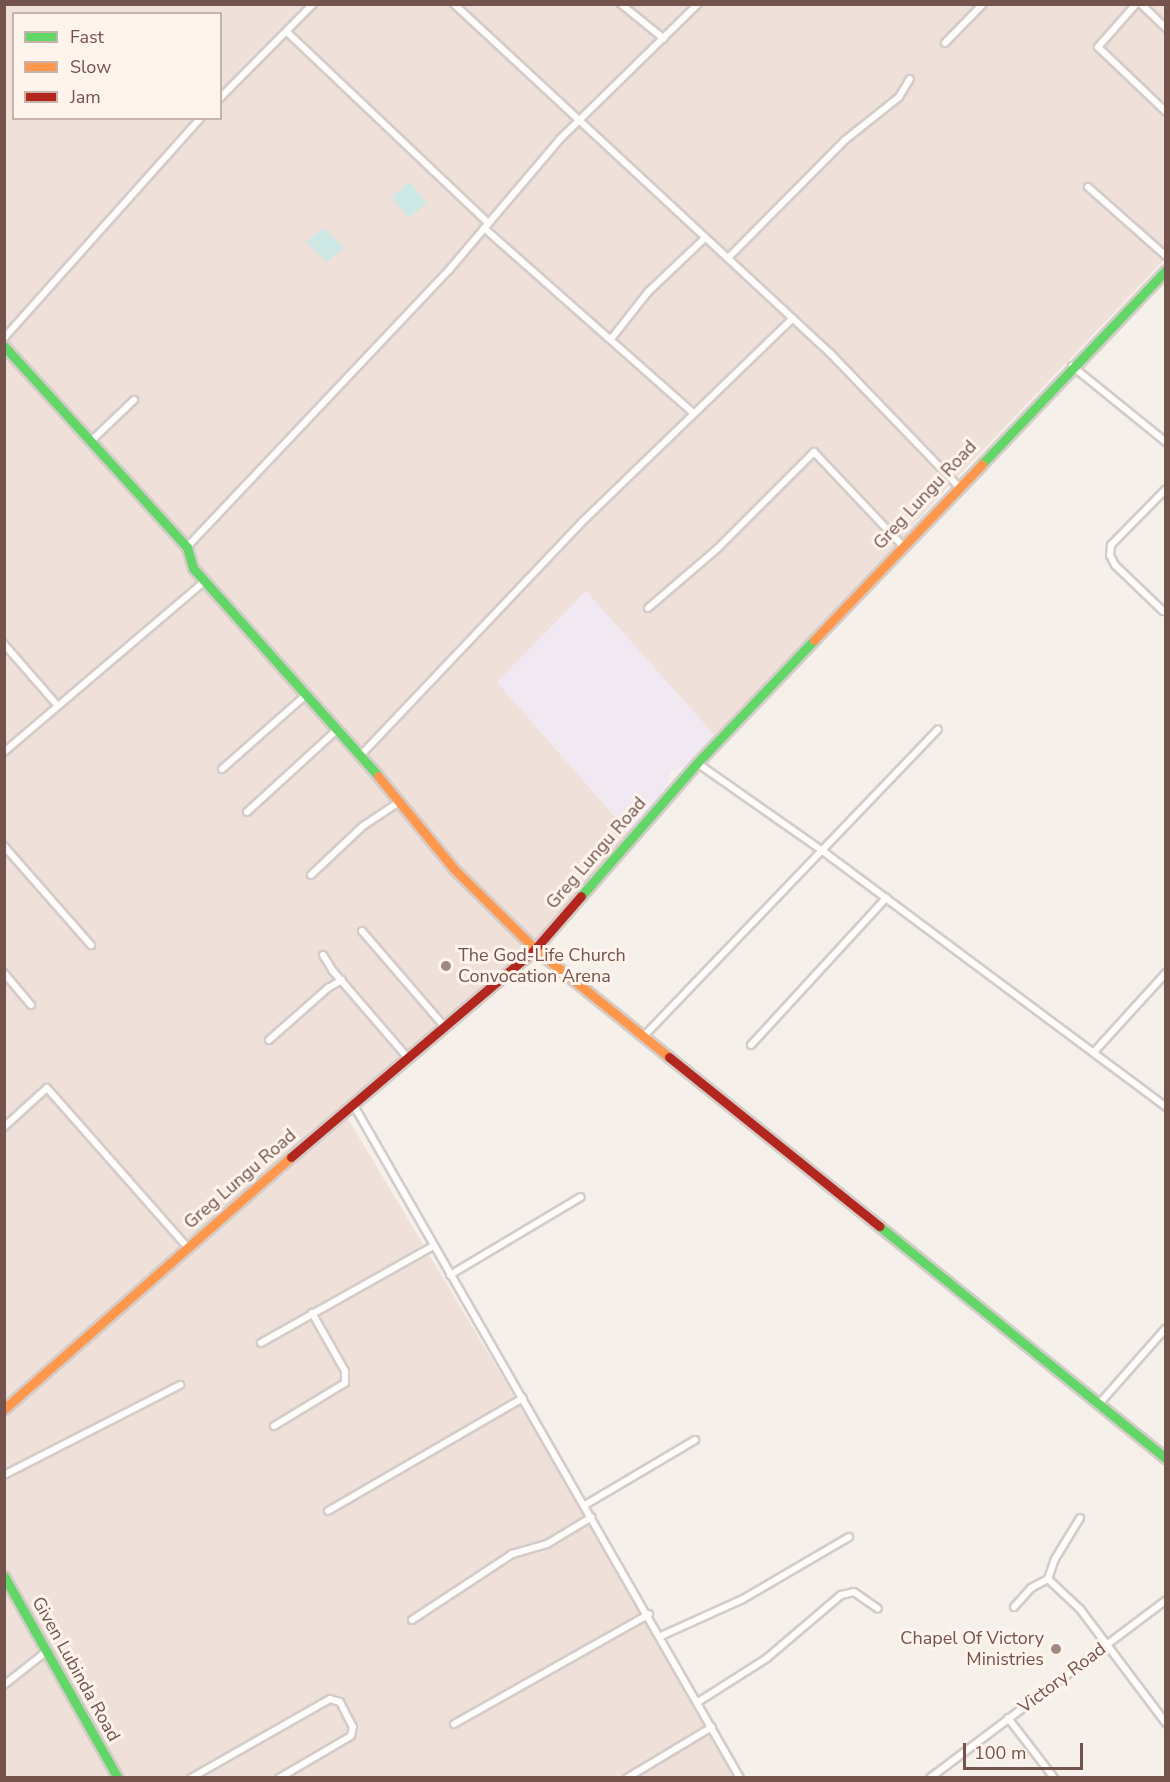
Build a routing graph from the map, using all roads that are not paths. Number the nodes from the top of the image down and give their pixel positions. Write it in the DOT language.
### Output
graph roads {
  1 [pos="314,4"];
  2 [pos="454,4"];
  3 [pos="621,4"];
  4 [pos="698,4"];
  5 [pos="983,4"];
  6 [pos="1139,4"];
  7 [pos="1166,28"];
  8 [pos="288,33"];
  9 [pos="664,39"];
  10 [pos="945,44"];
  11 [pos="910,79"];
  12 [pos="222,96"];
  13 [pos="1166,112"];
  14 [pos="199,120"];
  15 [pos="582,121"];
  16 [pos="1088,187"];
  17 [pos="486,225"];
  18 [pos="705,238"];
  19 [pos="1166,256"];
  20 [pos="728,258"];
  21 [pos="1166,270"];
  22 [pos="792,319"];
  23 [pos="4,338"];
  24 [pos="611,339"];
  25 [pos="4,346"];
  26 [pos="1071,365"];
  27 [pos="134,400"];
  28 [pos="693,414"];
  29 [pos="92,440"];
  30 [pos="1166,442"];
  31 [pos="958,486"];
  32 [pos="1166,489"];
  33 [pos="901,544"];
  34 [pos="186,548"];
  35 [pos="204,582"];
  36 [pos="648,608"];
  37 [pos="1163,611"];
  38 [pos="4,644"];
  39 [pos="307,694"];
  40 [pos="57,705"];
  41 [pos="338,729"];
  42 [pos="938,729"];
  43 [pos="4,752"];
  44 [pos="361,755"];
  45 [pos="697,763"];
  46 [pos="222,769"];
  47 [pos="399,802"];
  48 [pos="247,812"];
  49 [pos="4,846"];
  50 [pos="824,852"];
  51 [pos="311,875"];
  52 [pos="886,898"];
  53 [pos="362,931"];
  54 [pos="91,945"];
  55 [pos="535,949"];
  56 [pos="323,955"];
  57 [pos="4,973"];
  58 [pos="1166,973"];
  59 [pos="342,980"];
  60 [pos="31,1005"];
  61 [pos="443,1025"];
  62 [pos="643,1037"];
  63 [pos="269,1040"];
  64 [pos="751,1045"];
  65 [pos="1094,1052"];
  66 [pos="406,1056"];
  67 [pos="1166,1094"];
  68 [pos="1159,1102"];
  69 [pos="353,1104"];
  70 [pos="1166,1107"];
  71 [pos="4,1127"];
  72 [pos="581,1197"];
  73 [pos="433,1246"];
  74 [pos="188,1247"];
  75 [pos="450,1275"];
  76 [pos="312,1313"];
  77 [pos="1166,1329"];
  78 [pos="261,1343"];
  79 [pos="180,1385"];
  80 [pos="523,1398"];
  81 [pos="1099,1404"];
  82 [pos="4,1409"];
  83 [pos="274,1426"];
  84 [pos="695,1440"];
  85 [pos="1166,1458"];
  86 [pos="4,1475"];
  87 [pos="585,1504"];
  88 [pos="328,1511"];
  89 [pos="592,1517"];
  90 [pos="1080,1518"];
  91 [pos="849,1537"];
  92 [pos="4,1576"];
  93 [pos="1048,1580"];
  94 [pos="1166,1600"];
  95 [pos="1014,1607"];
  96 [pos="878,1609"];
  97 [pos="648,1614"];
  98 [pos="412,1620"];
  99 [pos="661,1636"];
  100 [pos="1106,1645"];
  101 [pos="46,1651"];
  102 [pos="4,1685"];
  103 [pos="698,1702"];
  104 [pos="1008,1718"];
  105 [pos="1166,1723"];
  106 [pos="454,1724"];
  107 [pos="712,1727"];
  108 [pos="118,1778"];
  109 [pos="191,1778"];
  110 [pos="279,1778"];
  111 [pos="627,1778"];
  112 [pos="740,1778"];
  113 [pos="930,1778"];
  114 [pos="1054,1778"];
  1 -- 8 [label="street"];
  2 -- 15 [label="street"];
  3 -- 9 [label="street"];
  4 -- 9 [label="street"];
  5 -- 10 [label="street"];
  6 -- 7 [label="street"];
  6 -- 13 [label="street"];
  8 -- 12 [label="street"];
  8 -- 17 [label="street"];
  9 -- 15 [label="street"];
  11 -- 20 [label="street"];
  14 -- 23 [label="street"];
  15 -- 17 [label="street"];
  15 -- 18 [label="street"];
  16 -- 19 [label="street"];
  17 -- 24 [label="street"];
  17 -- 34 [label="street"];
  18 -- 20 [label="street"];
  18 -- 24 [label="street"];
  20 -- 22 [label="street"];
  21 -- 26 [label="street, Greg Lungu Road"];
  22 -- 28 [label="street"];
  22 -- 31 [label="street"];
  24 -- 28 [label="street"];
  25 -- 29 [label="street"];
  26 -- 30 [label="street"];
  26 -- 31 [label="street, Greg Lungu Road"];
  27 -- 29 [label="street"];
  28 -- 44 [label="street"];
  29 -- 34 [label="street"];
  31 -- 33 [label="street, Greg Lungu Road"];
  32 -- 37 [label="street"];
  33 -- 36 [label="street"];
  33 -- 45 [label="street, Greg Lungu Road"];
  34 -- 35 [label="street"];
  35 -- 39 [label="street"];
  35 -- 40 [label="street"];
  38 -- 40 [label="street"];
  39 -- 41 [label="street"];
  39 -- 46 [label="street"];
  40 -- 43 [label="street"];
  41 -- 44 [label="street"];
  41 -- 48 [label="street"];
  42 -- 50 [label="street"];
  44 -- 47 [label="street"];
  45 -- 50 [label="street"];
  45 -- 55 [label="street, Greg Lungu Road"];
  47 -- 51 [label="street"];
  47 -- 55 [label="street"];
  49 -- 54 [label="street"];
  50 -- 52 [label="street"];
  50 -- 62 [label="street"];
  52 -- 64 [label="street"];
  52 -- 65 [label="street"];
  53 -- 61 [label="street"];
  55 -- 61 [label="street, Greg Lungu Road"];
  55 -- 62 [label="street"];
  56 -- 59 [label="street"];
  57 -- 60 [label="street"];
  58 -- 65 [label="street"];
  59 -- 63 [label="street"];
  59 -- 66 [label="street"];
  61 -- 66 [label="street, Greg Lungu Road"];
  62 -- 81 [label="street"];
  65 -- 68 [label="street"];
  66 -- 69 [label="street, Greg Lungu Road"];
  67 -- 68 [label="street"];
  68 -- 70 [label="street"];
  69 -- 73 [label="street"];
  69 -- 74 [label="street, Greg Lungu Road"];
  71 -- 74 [label="street"];
  72 -- 75 [label="street"];
  73 -- 75 [label="street"];
  73 -- 76 [label="street"];
  74 -- 82 [label="street, Greg Lungu Road"];
  75 -- 80 [label="street"];
  76 -- 78 [label="street"];
  76 -- 83 [label="street"];
  77 -- 81 [label="street"];
  79 -- 86 [label="street"];
  80 -- 87 [label="street"];
  80 -- 88 [label="street"];
  81 -- 85 [label="street"];
  84 -- 87 [label="street"];
  87 -- 89 [label="street"];
  89 -- 97 [label="street"];
  89 -- 98 [label="street"];
  90 -- 93 [label="street"];
  91 -- 99 [label="street"];
  92 -- 101 [label="street, Given Lubinda Road"];
  93 -- 95 [label="street"];
  93 -- 100 [label="street"];
  94 -- 100 [label="street, Victory Road"];
  96 -- 103 [label="street"];
  97 -- 99 [label="street"];
  97 -- 106 [label="street"];
  99 -- 103 [label="street"];
  100 -- 104 [label="street, Victory Road"];
  100 -- 105 [label="street"];
  101 -- 102 [label="street"];
  101 -- 108 [label="street, Given Lubinda Road"];
  103 -- 107 [label="street"];
  104 -- 113 [label="street, Victory Road"];
  104 -- 114 [label="street"];
  107 -- 111 [label="street"];
  107 -- 112 [label="street"];
  109 -- 110 [label="street"];
}
